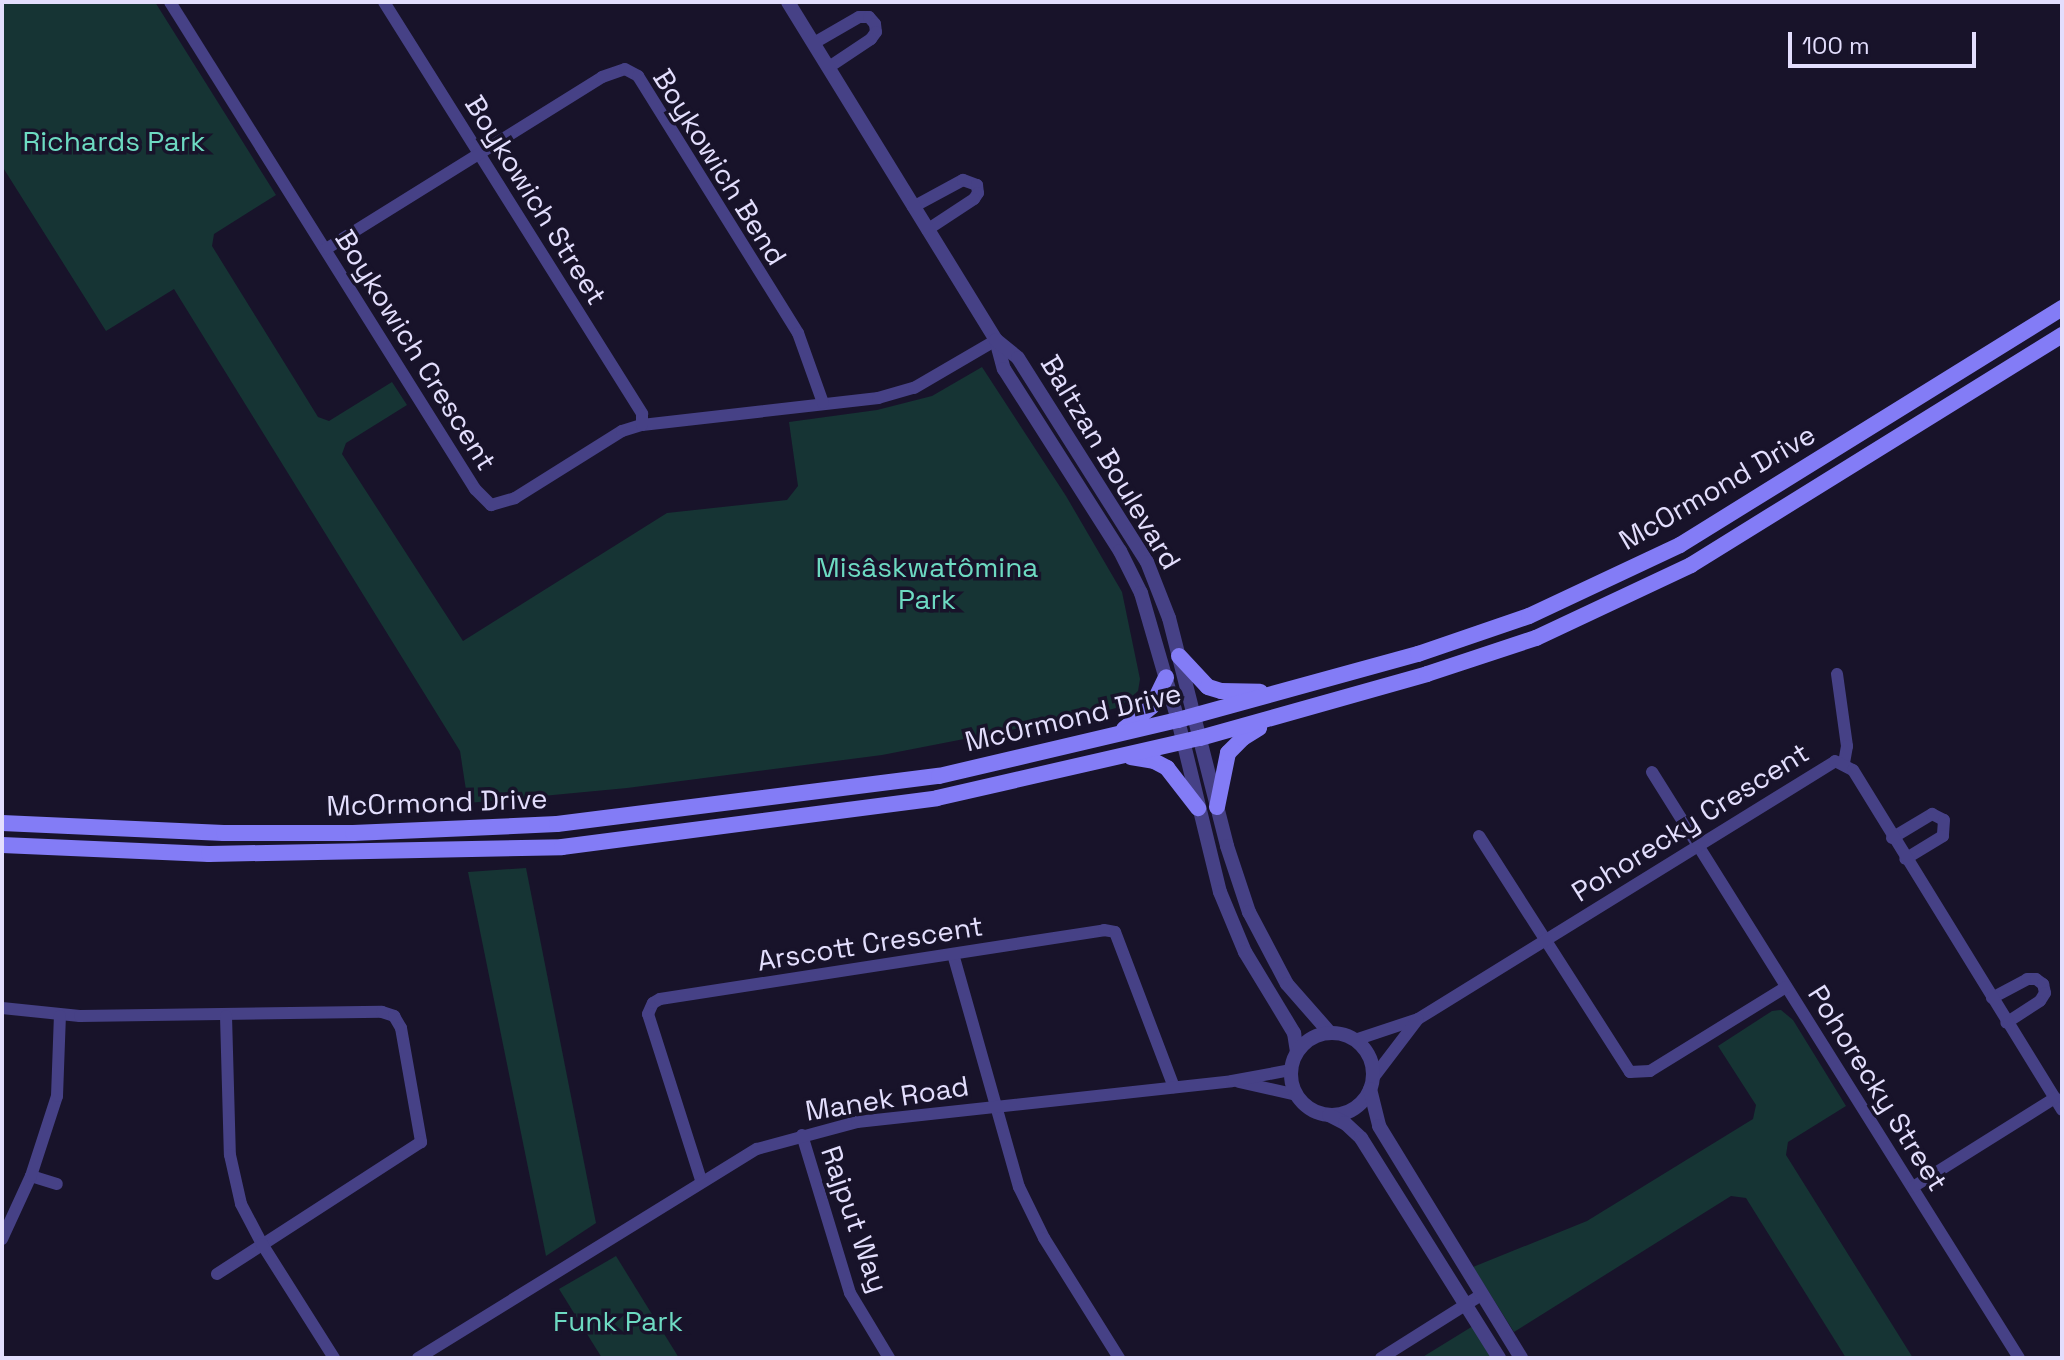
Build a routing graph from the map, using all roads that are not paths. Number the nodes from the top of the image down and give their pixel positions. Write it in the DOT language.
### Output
graph roads {
  1 [pos="170,2"];
  2 [pos="384,2"];
  3 [pos="788,2"];
  4 [pos="814,43"];
  5 [pos="829,67"];
  6 [pos="478,154"];
  7 [pos="913,207"];
  8 [pos="927,230"];
  9 [pos="326,249"];
  10 [pos="2062,308"];
  11 [pos="2062,335"];
  12 [pos="996,340"];
  13 [pos="823,403"];
  14 [pos="642,425"];
  15 [pos="1179,656"];
  16 [pos="1837,674"];
  17 [pos="1166,677"];
  18 [pos="1282,693"];
  19 [pos="1195,715"];
  20 [pos="1274,719"];
  21 [pos="1178,720"];
  22 [pos="1120,732"];
  23 [pos="1192,740"];
  24 [pos="1113,757"];
  25 [pos="1844,763"];
  26 [pos="1652,772"];
  27 [pos="1217,807"];
  28 [pos="1198,808"];
  29 [pos="2,823"];
  30 [pos="1479,836"];
  31 [pos="1892,838"];
  32 [pos="2,845"];
  33 [pos="1697,845"];
  34 [pos="1905,859"];
  35 [pos="1544,941"];
  36 [pos="953,954"];
  37 [pos="1786,987"];
  38 [pos="1992,998"];
  39 [pos="2,1008"];
  40 [pos="60,1016"];
  41 [pos="226,1016"];
  42 [pos="1418,1019"];
  43 [pos="2006,1023"];
  44 [pos="1330,1033"];
  45 [pos="1355,1040"];
  46 [pos="1297,1052"];
  47 [pos="1291,1070"];
  48 [pos="1232,1081"];
  49 [pos="1371,1084"];
  50 [pos="1174,1087"];
  51 [pos="1297,1095"];
  52 [pos="2058,1104"];
  53 [pos="994,1106"];
  54 [pos="1329,1115"];
  55 [pos="802,1135"];
  56 [pos="31,1176"];
  57 [pos="701,1180"];
  58 [pos="57,1184"];
  59 [pos="1913,1187"];
  60 [pos="2,1239"];
  61 [pos="262,1244"];
  62 [pos="217,1274"];
  63 [pos="1481,1295"];
  64 [pos="1465,1305"];
  65 [pos="334,1358"];
  66 [pos="418,1358"];
  67 [pos="889,1358"];
  68 [pos="1119,1358"];
  69 [pos="1381,1358"];
  70 [pos="1499,1358"];
  71 [pos="1521,1358"];
  72 [pos="2019,1358"];
  1 -- 9 [label="street, Boykowich Crescent"];
  2 -- 6 [label="street, Boykowich Street"];
  3 -- 4 [label="street, Baltzan Boulevard"];
  4 -- 5 [label="street, Baltzan Boulevard"];
  4 -- 5 [label="street"];
  5 -- 7 [label="street, Baltzan Boulevard"];
  6 -- 9 [label="street, Boykowich Bend"];
  6 -- 13 [label="street, Boykowich Bend"];
  6 -- 14 [label="street, Boykowich Street"];
  7 -- 8 [label="street, Baltzan Boulevard"];
  7 -- 8 [label="street"];
  8 -- 12 [label="street, Baltzan Boulevard"];
  9 -- 14 [label="street, Boykowich Crescent"];
  10 -- 18 [label="main road, McOrmond Drive"];
  11 -- 20 [label="main road, McOrmond Drive"];
  12 -- 13 [label="street, Boykowich Crescent"];
  12 -- 15 [label="street, Baltzan Boulevard"];
  12 -- 17 [label="street, Baltzan Boulevard"];
  13 -- 14 [label="street, Boykowich Crescent"];
  15 -- 18 [label="main road"];
  15 -- 19 [label="street, Baltzan Boulevard"];
  16 -- 25 [label="street"];
  17 -- 21 [label="street, Baltzan Boulevard"];
  17 -- 22 [label="main road"];
  18 -- 19 [label="main road, McOrmond Drive"];
  19 -- 21 [label="main road, McOrmond Drive"];
  19 -- 23 [label="street, Baltzan Boulevard"];
  20 -- 23 [label="main road, McOrmond Drive"];
  20 -- 27 [label="main road"];
  21 -- 22 [label="main road, McOrmond Drive"];
  21 -- 23 [label="street, Baltzan Boulevard"];
  22 -- 29 [label="main road, McOrmond Drive"];
  23 -- 24 [label="main road, McOrmond Drive"];
  23 -- 27 [label="street, Baltzan Boulevard"];
  23 -- 28 [label="street"];
  24 -- 28 [label="main road"];
  24 -- 32 [label="main road, McOrmond Drive"];
  25 -- 31 [label="street, Pohorecky Crescent"];
  25 -- 33 [label="street, Pohorecky Crescent"];
  26 -- 33 [label="street, Pohorecky Street"];
  27 -- 44 [label="street, Baltzan Boulevard"];
  28 -- 46 [label="street"];
  30 -- 35 [label="street"];
  31 -- 34 [label="street, Pohorecky Crescent"];
  31 -- 34 [label="street"];
  33 -- 35 [label="street, Pohorecky Crescent"];
  33 -- 37 [label="street, Pohorecky Street"];
  34 -- 38 [label="street, Pohorecky Crescent"];
  35 -- 37 [label="street"];
  35 -- 42 [label="street, Pohorecky Crescent"];
  36 -- 50 [label="street, Arscott Crescent"];
  36 -- 53 [label="street"];
  36 -- 57 [label="street, Arscott Crescent"];
  37 -- 59 [label="street, Pohorecky Street"];
  38 -- 43 [label="street, Pohorecky Crescent"];
  38 -- 43 [label="street"];
  39 -- 40 [label="street"];
  40 -- 41 [label="street"];
  40 -- 56 [label="street"];
  41 -- 61 [label="street"];
  41 -- 61 [label="street"];
  42 -- 45 [label="street, Pohorecky Crescent"];
  42 -- 49 [label="street, Pohorecky Crescent"];
  43 -- 52 [label="street, Pohorecky Crescent"];
  44 -- 45 [label="street"];
  44 -- 46 [label="street"];
  45 -- 49 [label="street"];
  46 -- 47 [label="street"];
  47 -- 48 [label="street, Manek Road"];
  47 -- 51 [label="street"];
  48 -- 50 [label="street, Manek Road"];
  48 -- 51 [label="street, Manek Road"];
  49 -- 54 [label="street"];
  49 -- 63 [label="street"];
  50 -- 53 [label="street, Manek Road"];
  51 -- 54 [label="street"];
  52 -- 59 [label="street"];
  53 -- 55 [label="street, Manek Road"];
  53 -- 68 [label="street"];
  54 -- 64 [label="street"];
  55 -- 57 [label="street, Manek Road"];
  55 -- 67 [label="street, Rajput Way"];
  56 -- 58 [label="street"];
  56 -- 60 [label="street"];
  57 -- 66 [label="street, Manek Road"];
  59 -- 72 [label="street, Pohorecky Street"];
  61 -- 62 [label="street"];
  61 -- 65 [label="street"];
  63 -- 64 [label="street"];
  63 -- 71 [label="street"];
  64 -- 69 [label="street"];
  64 -- 70 [label="street"];
}
